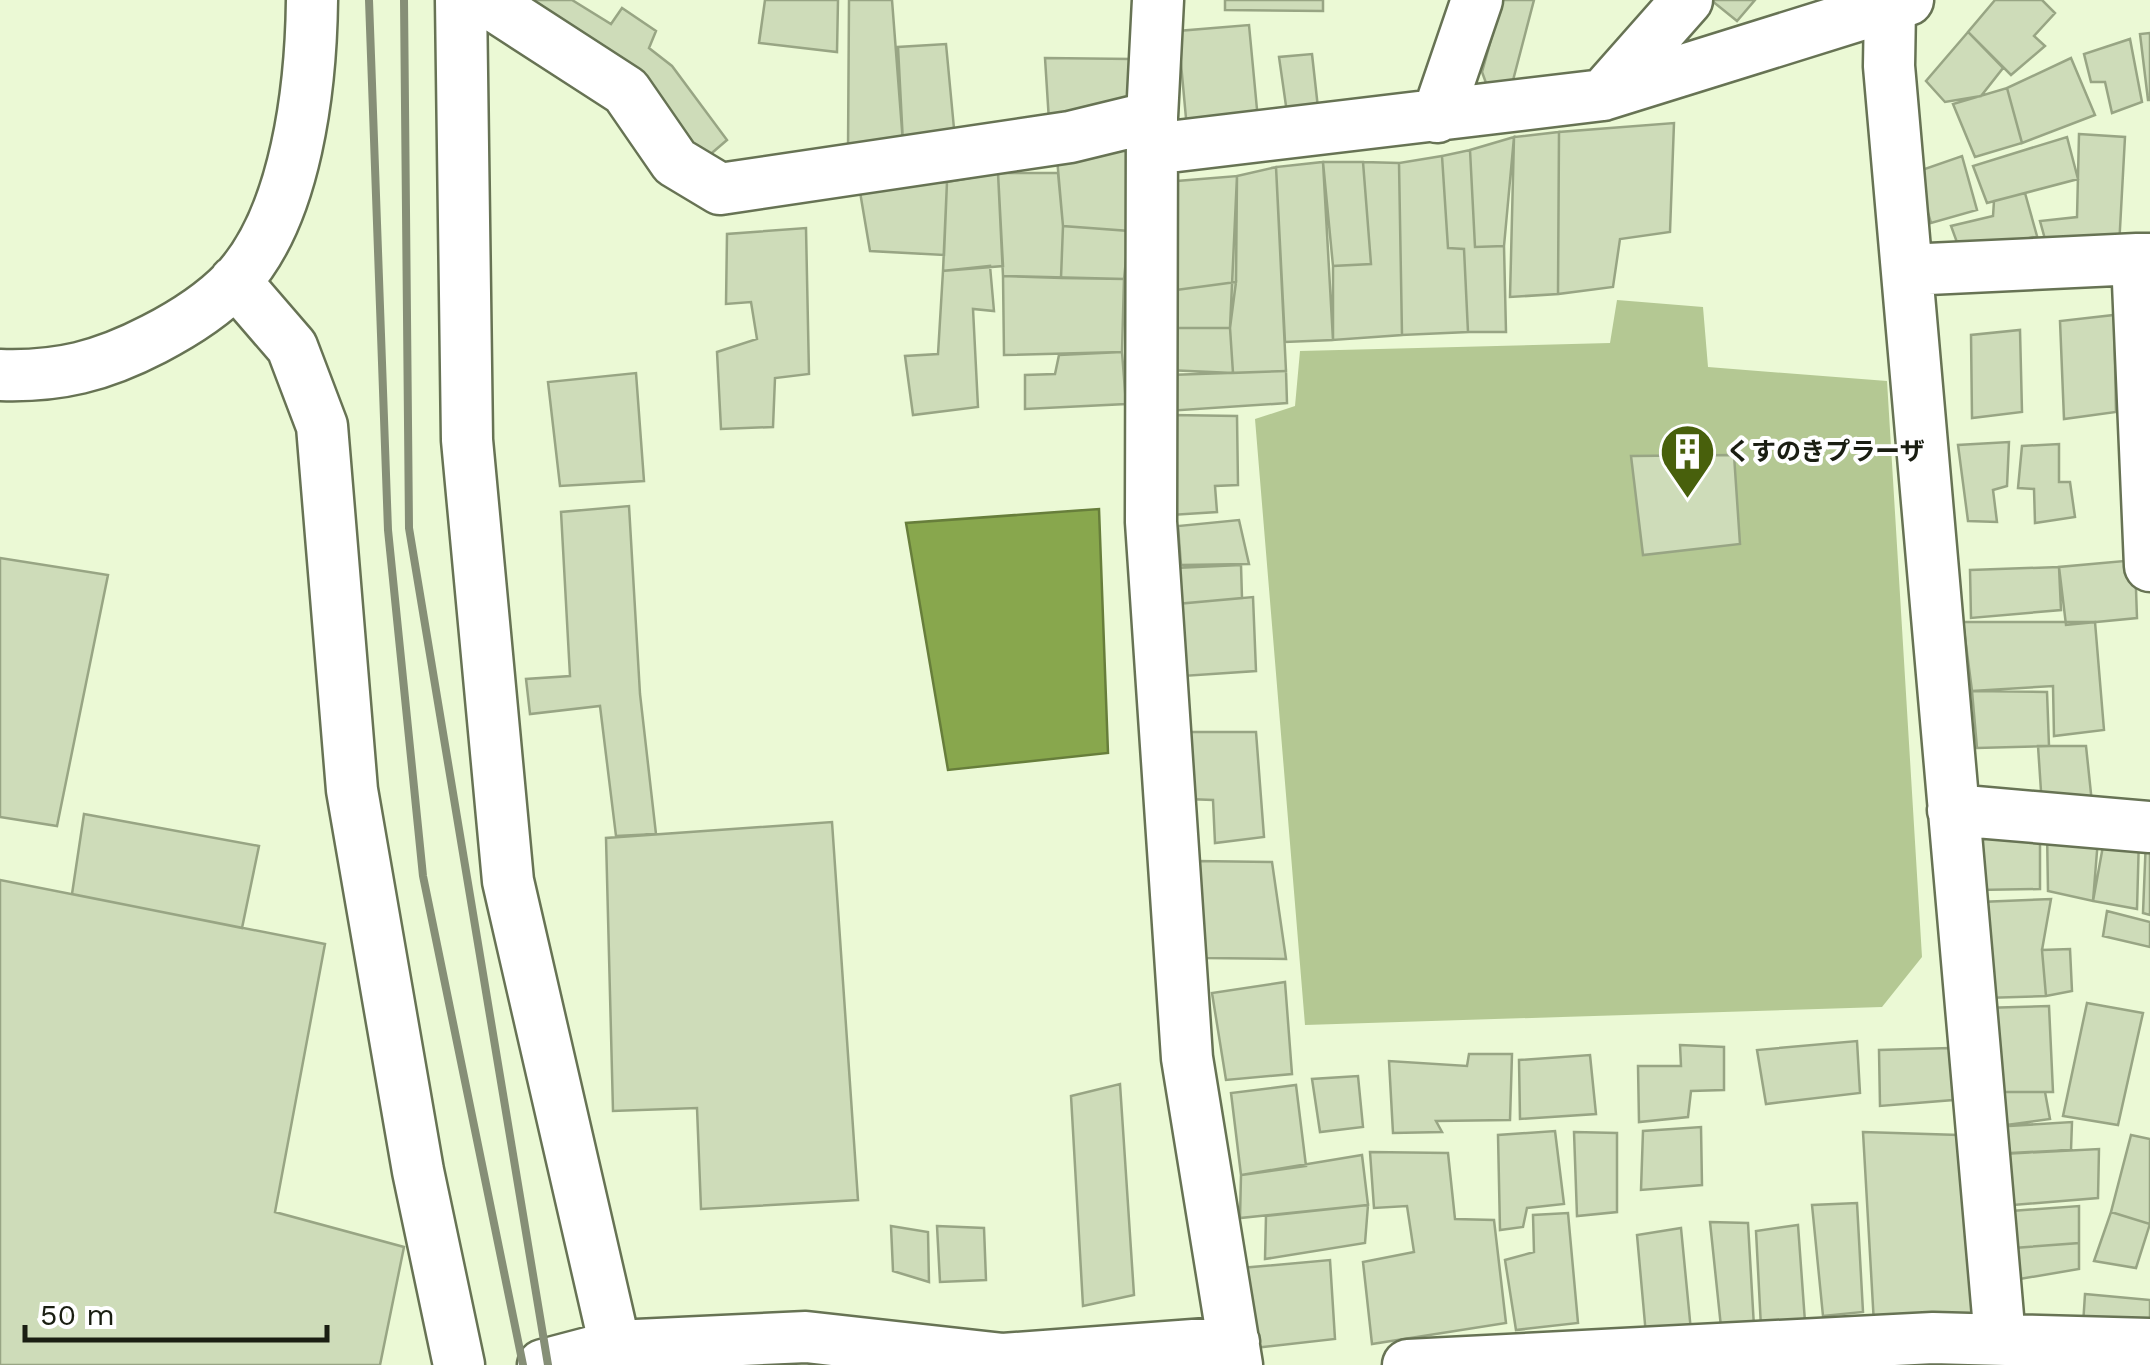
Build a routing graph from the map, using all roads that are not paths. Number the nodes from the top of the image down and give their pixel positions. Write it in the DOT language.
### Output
graph roads {
  1 [pos="312,0"];
  2 [pos="465,0"];
  3 [pos="1158,0"];
  4 [pos="1477,0"];
  5 [pos="1687,0"];
  6 [pos="1899,3"];
  7 [pos="1602,95"];
  8 [pos="1437,117"];
  9 [pos="1152,133"];
  10 [pos="2144,259"];
  11 [pos="1906,270"];
  12 [pos="235,282"];
  13 [pos="0,375"];
  14 [pos="2150,566"];
  15 [pos="1954,810"];
  16 [pos="2150,826"];
  17 [pos="2000,1338"];
  18 [pos="2150,1344"];
  19 [pos="615,1346"];
  20 [pos="1235,1353"];
  21 [pos="1592,1361"];
  22 [pos="459,1365"];
  23 [pos="543,1365"];
  24 [pos="1408,1365"];
  1 -- 12 [label="street"];
  2 -- 9 [label="street"];
  2 -- 19 [label="street"];
  3 -- 9 [label="street"];
  4 -- 8 [label="street"];
  5 -- 7 [label="street"];
  6 -- 7 [label="street"];
  6 -- 11 [label="street"];
  7 -- 8 [label="street"];
  8 -- 9 [label="street"];
  9 -- 20 [label="street"];
  10 -- 11 [label="street"];
  10 -- 14 [label="street"];
  11 -- 15 [label="street"];
  12 -- 13 [label="street"];
  12 -- 22 [label="street"];
  15 -- 16 [label="street"];
  15 -- 17 [label="street"];
  17 -- 18 [label="street"];
  17 -- 21 [label="street"];
  19 -- 20 [label="street"];
  19 -- 23 [label="street"];
  21 -- 24 [label="street"];
}
